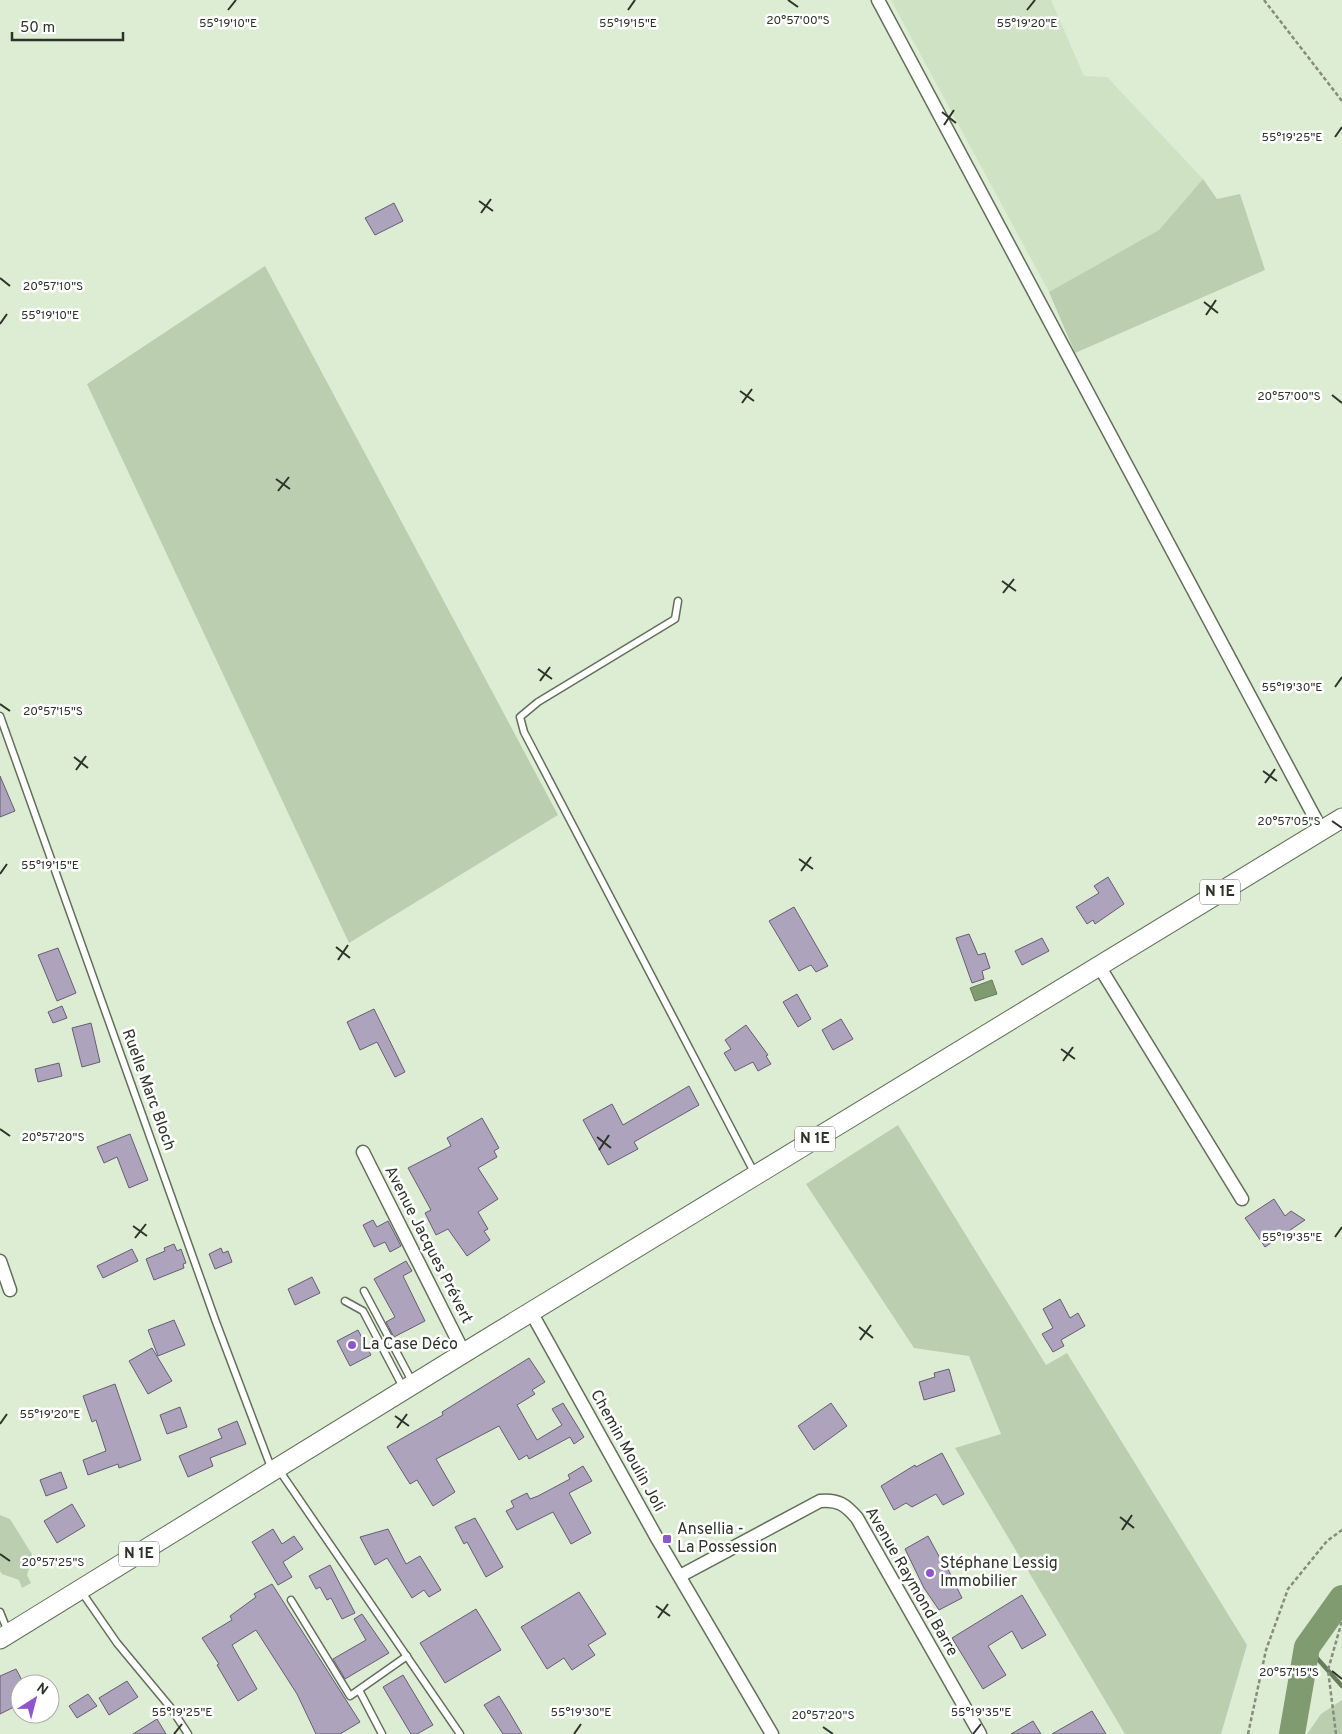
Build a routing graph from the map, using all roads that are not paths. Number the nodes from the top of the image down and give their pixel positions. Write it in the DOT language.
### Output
graph roads {
  1 [pos="878,0"];
  2 [pos="678,601"];
  3 [pos="0,716"];
  4 [pos="1342,818"];
  5 [pos="1322,831"];
  6 [pos="1098,966"];
  7 [pos="363,1152"];
  8 [pos="756,1175"];
  9 [pos="1242,1199"];
  10 [pos="0,1261"];
  11 [pos="10,1290"];
  12 [pos="364,1291"];
  13 [pos="345,1301"];
  14 [pos="531,1312"];
  15 [pos="464,1353"];
  16 [pos="409,1387"];
  17 [pos="275,1470"];
  18 [pos="680,1576"];
  19 [pos="80,1590"];
  20 [pos="291,1600"];
  21 [pos="0,1612"];
  22 [pos="4,1636"];
  23 [pos="406,1656"];
  24 [pos="358,1690"];
  25 [pos="768,1731"];
  26 [pos="188,1734"];
  27 [pos="382,1734"];
  28 [pos="460,1734"];
  29 [pos="980,1734"];
  1 -- 5 [label="street"];
  2 -- 8 [label="lane"];
  3 -- 17 [label="lane, Ruelle Marc Bloch"];
  4 -- 5 [label="main road, N 1E"];
  5 -- 6 [label="main road, N 1E"];
  6 -- 8 [label="main road, N 1E"];
  6 -- 9 [label="street"];
  7 -- 15 [label="street, Avenue Jacques Prévert"];
  8 -- 14 [label="main road, N 1E"];
  10 -- 11 [label="street"];
  12 -- 16 [label="lane"];
  13 -- 16 [label="lane"];
  14 -- 15 [label="main road, N 1E"];
  14 -- 18 [label="street, Chemin Moulin Joli"];
  15 -- 16 [label="main road, N 1E"];
  16 -- 17 [label="main road, N 1E"];
  17 -- 19 [label="main road, N 1E"];
  17 -- 23 [label="lane, Ruelle Marc Bloch"];
  18 -- 25 [label="street, Chemin Moulin Joli"];
  18 -- 29 [label="street, Avenue Raymond Barre"];
  19 -- 22 [label="main road, N 1E"];
  19 -- 26 [label="lane"];
  20 -- 24 [label="lane"];
  21 -- 22 [label="lane"];
  23 -- 24 [label="lane"];
  23 -- 28 [label="lane, Ruelle Marc Bloch"];
  24 -- 27 [label="lane"];
}
